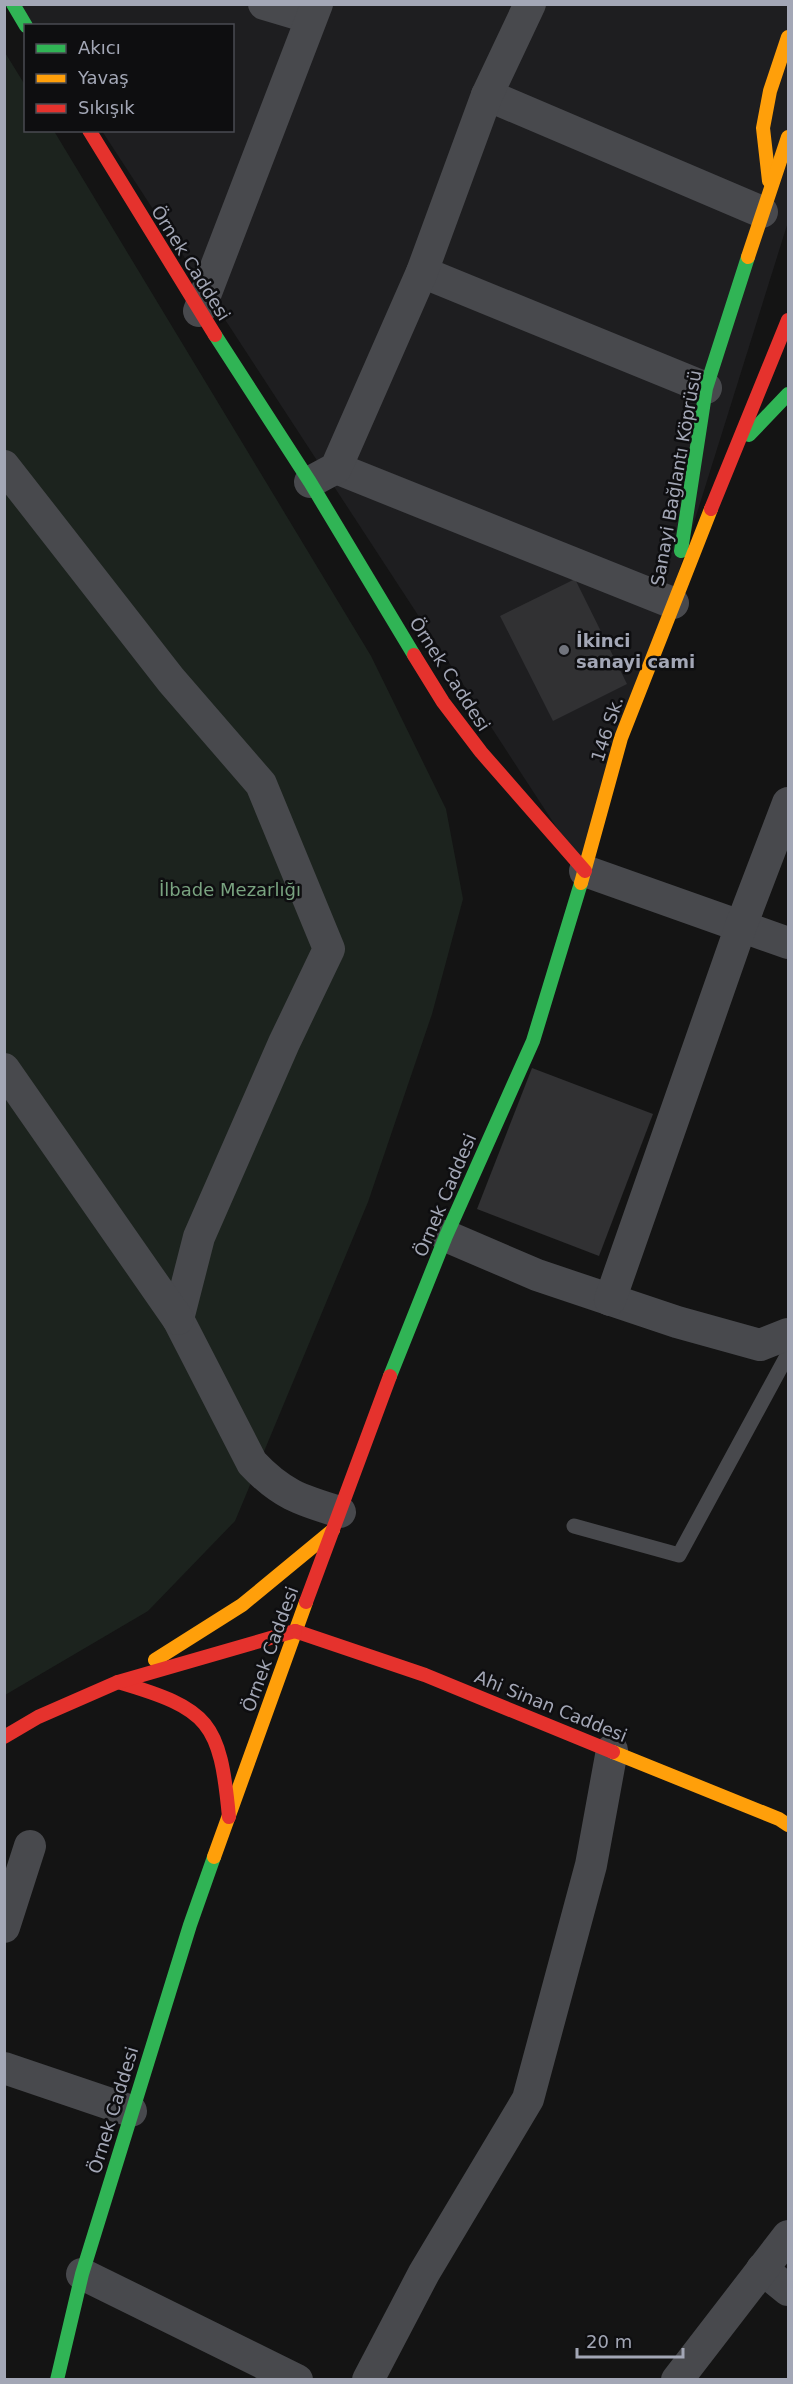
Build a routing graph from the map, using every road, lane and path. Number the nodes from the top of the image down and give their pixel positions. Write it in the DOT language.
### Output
graph roads {
  1 [pos="12,4"];
  2 [pos="264,4"];
  3 [pos="530,4"];
  4 [pos="314,11"];
  5 [pos="25,24"];
  6 [pos="789,37"];
  7 [pos="487,95"];
  8 [pos="90,132"];
  9 [pos="789,137"];
  10 [pos="766,201"];
  11 [pos="422,272"];
  12 [pos="199,311"];
  13 [pos="789,320"];
  14 [pos="706,388"];
  15 [pos="789,394"];
  16 [pos="736,450"];
  17 [pos="4,466"];
  18 [pos="323,475"];
  19 [pos="673,603"];
  20 [pos="789,803"];
  21 [pos="585,871"];
  22 [pos="741,926"];
  23 [pos="789,942"];
  24 [pos="4,1069"];
  25 [pos="446,1236"];
  26 [pos="610,1300"];
  27 [pos="178,1319"];
  28 [pos="789,1334"];
  29 [pos="789,1354"];
  30 [pos="336,1521"];
  31 [pos="574,1526"];
  32 [pos="295,1631"];
  33 [pos="118,1682"];
  34 [pos="4,1737"];
  35 [pos="612,1750"];
  36 [pos="228,1817"];
  37 [pos="785,1817"];
  38 [pos="30,1846"];
  39 [pos="4,1927"];
  40 [pos="4,2068"];
  41 [pos="132,2111"];
  42 [pos="789,2236"];
  43 [pos="762,2269"];
  44 [pos="82,2274"];
  45 [pos="789,2290"];
  46 [pos="57,2379"];
  47 [pos="297,2379"];
  48 [pos="368,2379"];
  49 [pos="677,2379"];
  1 -- 5 [label="main road"];
  2 -- 4 [label="street"];
  3 -- 7 [label="street"];
  4 -- 12 [label="street"];
  6 -- 10 [label="main road"];
  7 -- 10 [label="street"];
  7 -- 11 [label="street"];
  8 -- 12 [label="main road, Örnek Caddesi"];
  9 -- 10 [label="main road, Sanayi Bağlantı Köprüsü"];
  10 -- 14 [label="main road, Sanayi Bağlantı Köprüsü"];
  11 -- 14 [label="street"];
  11 -- 18 [label="street"];
  12 -- 18 [label="main road, Örnek Caddesi"];
  13 -- 16 [label="main road, Sanayi Bağlantı Köprüsü"];
  14 -- 19 [label="main road, Sanayi Bağlantı Köprüsü"];
  15 -- 16 [label="main road"];
  16 -- 19 [label="main road, Sanayi Bağlantı Köprüsü"];
  17 -- 27 [label="street"];
  18 -- 19 [label="street"];
  18 -- 21 [label="main road, Örnek Caddesi"];
  19 -- 21 [label="main road, 146 Sk."];
  20 -- 22 [label="street"];
  21 -- 22 [label="street"];
  21 -- 25 [label="main road, Örnek Caddesi"];
  22 -- 23 [label="street"];
  22 -- 26 [label="street"];
  24 -- 27 [label="street"];
  25 -- 26 [label="street"];
  25 -- 30 [label="main road, Örnek Caddesi"];
  26 -- 28 [label="street"];
  27 -- 30 [label="street"];
  29 -- 31 [label="lane"];
  30 -- 32 [label="main road, Örnek Caddesi"];
  30 -- 33 [label="main road"];
  32 -- 33 [label="main road"];
  32 -- 35 [label="main road, Ahi Sinan Caddesi"];
  32 -- 36 [label="main road, Örnek Caddesi"];
  33 -- 34 [label="main road"];
  33 -- 36 [label="main road"];
  35 -- 37 [label="main road, Ahi Sinan Caddesi"];
  35 -- 48 [label="street"];
  36 -- 41 [label="main road, Örnek Caddesi"];
  38 -- 39 [label="street"];
  40 -- 41 [label="street"];
  41 -- 44 [label="main road, Örnek Caddesi"];
  42 -- 43 [label="street"];
  43 -- 45 [label="street"];
  43 -- 49 [label="street"];
  44 -- 46 [label="main road, Örnek Caddesi"];
  44 -- 47 [label="street"];
}
